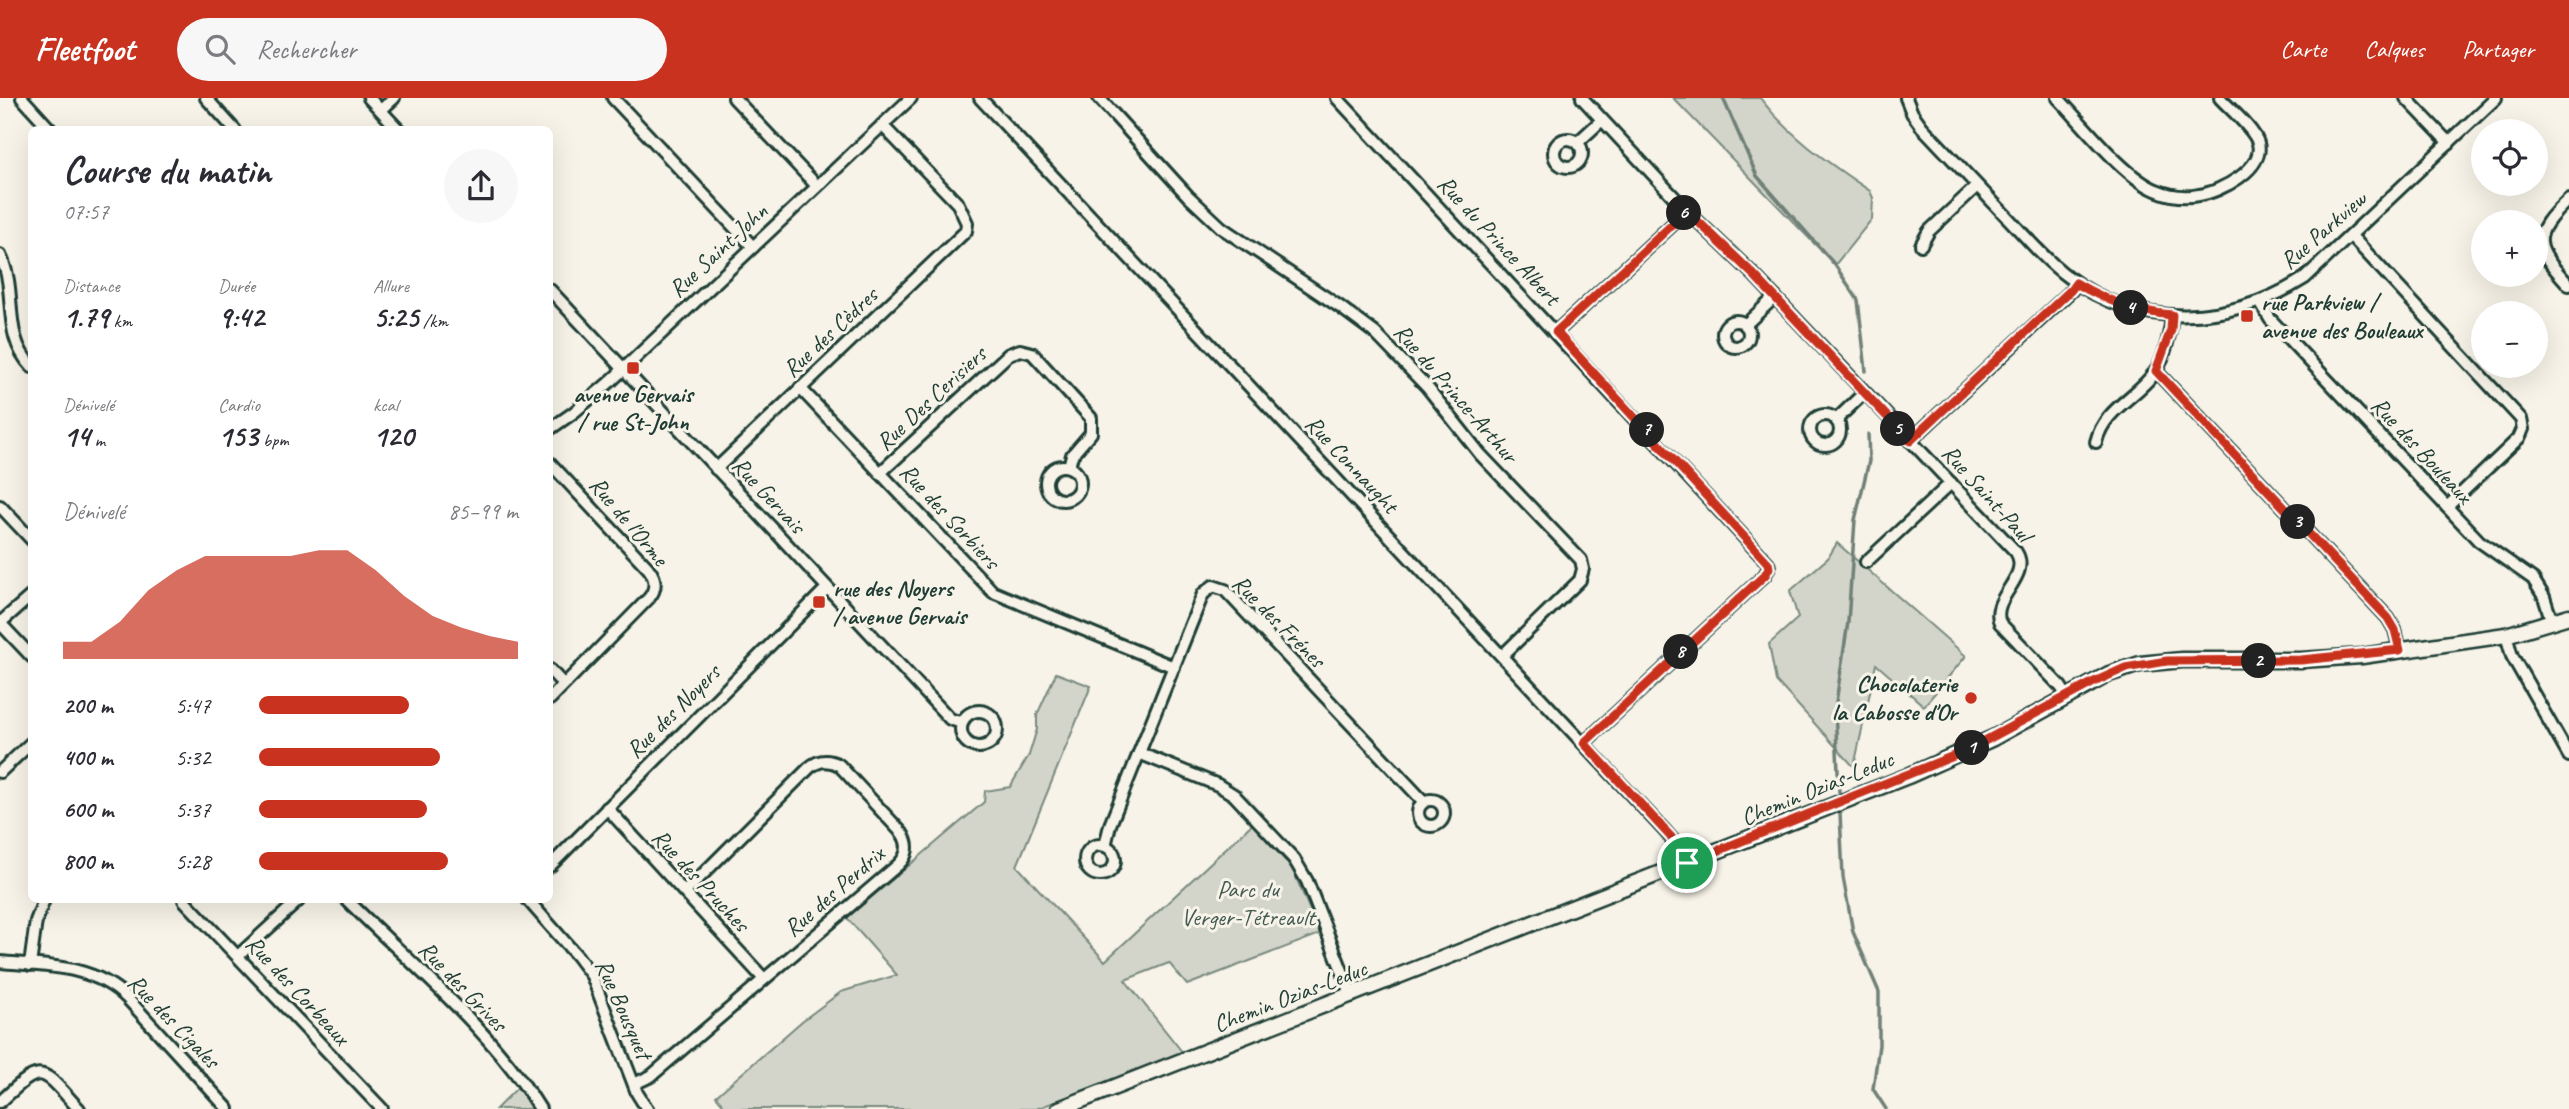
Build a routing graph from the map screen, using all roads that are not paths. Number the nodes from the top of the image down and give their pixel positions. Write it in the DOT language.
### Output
graph roads {
  1 [pos="22,98"];
  2 [pos="206,98"];
  3 [pos="369,98"];
  4 [pos="394,98"];
  5 [pos="613,98"];
  6 [pos="734,98"];
  7 [pos="911,98"];
  8 [pos="980,98"];
  9 [pos="1099,98"];
  10 [pos="1337,98"];
  11 [pos="1582,98"];
  12 [pos="1906,98"];
  13 [pos="2058,98"];
  14 [pos="2406,98"];
  15 [pos="2496,98"];
  16 [pos="2226,100"];
  17 [pos="381,110"];
  18 [pos="1602,120"];
  19 [pos="882,125"];
  20 [pos="47,126"];
  21 [pos="231,126"];
  22 [pos="395,126"];
  23 [pos="1578,142"];
  24 [pos="2449,143"];
  25 [pos="817,186"];
  26 [pos="1977,186"];
  27 [pos="2569,199"];
  28 [pos="1687,211"];
  29 [pos="2351,236"];
  30 [pos="1921,245"];
  31 [pos="753,247"];
  32 [pos="0,255"];
  33 [pos="2076,283"];
  34 [pos="2569,285"];
  35 [pos="553,293"];
  36 [pos="1775,297"];
  37 [pos="2260,302"];
  38 [pos="2172,315"];
  39 [pos="1745,325"];
  40 [pos="1556,332"];
  41 [pos="28,363"];
  42 [pos="623,369"];
  43 [pos="2156,371"];
  44 [pos="800,388"];
  45 [pos="1864,393"];
  46 [pos="1836,420"];
  47 [pos="553,427"];
  48 [pos="1910,441"];
  49 [pos="2096,442"];
  50 [pos="553,466"];
  51 [pos="1069,467"];
  52 [pos="716,468"];
  53 [pos="880,473"];
  54 [pos="1951,483"];
  55 [pos="0,506"];
  56 [pos="2447,507"];
  57 [pos="28,536"];
  58 [pos="1866,562"];
  59 [pos="827,588"];
  60 [pos="28,598"];
  61 [pos="2569,615"];
  62 [pos="2552,622"];
  63 [pos="0,623"];
  64 [pos="2506,635"];
  65 [pos="2400,650"];
  66 [pos="28,653"];
  67 [pos="1503,655"];
  68 [pos="1174,667"];
  69 [pos="553,673"];
  70 [pos="563,684"];
  71 [pos="553,696"];
  72 [pos="2067,697"];
  73 [pos="962,723"];
  74 [pos="1584,743"];
  75 [pos="28,746"];
  76 [pos="1139,752"];
  77 [pos="2569,756"];
  78 [pos="0,772"];
  79 [pos="1424,802"];
  80 [pos="607,808"];
  81 [pos="1105,846"];
  82 [pos="553,863"];
  83 [pos="1687,863"];
  84 [pos="685,892"];
  85 [pos="43,903"];
  86 [pos="187,903"];
  87 [pos="296,903"];
  88 [pos="350,903"];
  89 [pos="531,903"];
  90 [pos="238,956"];
  91 [pos="0,962"];
  92 [pos="30,965"];
  93 [pos="764,979"];
  94 [pos="1352,996"];
  95 [pos="634,1084"];
  96 [pos="0,1102"];
  97 [pos="79,1109"];
  98 [pos="228,1109"];
  99 [pos="382,1109"];
  100 [pos="540,1109"];
  101 [pos="645,1109"];
  102 [pos="1059,1109"];
  1 -- 20 [label="street"];
  2 -- 21 [label="street"];
  3 -- 17 [label="street"];
  4 -- 17 [label="street"];
  5 -- 31 [label="street"];
  6 -- 25 [label="street"];
  7 -- 19 [label="street, Rue Saint-John"];
  8 -- 67 [label="street, Rue Connaught"];
  9 -- 67 [label="street, Rue du Prince-Arthur"];
  10 -- 40 [label="street, Rue du Prince Albert"];
  11 -- 18 [label="street, Rue Saint-Paul"];
  12 -- 26 [label="street, Rue Parkview"];
  13 -- 16 [label="street"];
  14 -- 24 [label="street"];
  15 -- 24 [label="street, Rue Parkview"];
  17 -- 22 [label="street"];
  18 -- 23 [label="street"];
  18 -- 28 [label="street, Rue Saint-Paul"];
  19 -- 25 [label="street, Rue Saint-John"];
  19 -- 44 [label="street, Rue des Cèdres"];
  24 -- 29 [label="street, Rue Parkview"];
  25 -- 31 [label="street, Rue Saint-John"];
  26 -- 30 [label="street"];
  26 -- 33 [label="street, Rue Parkview"];
  27 -- 34 [label="street"];
  28 -- 36 [label="street, Rue Saint-Paul"];
  28 -- 40 [label="street"];
  29 -- 37 [label="street, Rue Parkview"];
  29 -- 56 [label="street"];
  31 -- 42 [label="street, Rue Saint-John"];
  32 -- 41 [label="street"];
  33 -- 38 [label="street, Rue Parkview"];
  33 -- 48 [label="street"];
  35 -- 42 [label="street, Rue Gervais"];
  36 -- 39 [label="street"];
  36 -- 45 [label="street, Rue Saint-Paul"];
  37 -- 38 [label="street, Rue Parkview"];
  37 -- 56 [label="street, Rue des Bouleaux"];
  38 -- 43 [label="street"];
  40 -- 74 [label="street, Rue du Prince Albert"];
  42 -- 47 [label="street, Rue Saint-John"];
  42 -- 52 [label="street, Rue Gervais"];
  43 -- 49 [label="street"];
  43 -- 65 [label="street"];
  44 -- 52 [label="street, Rue des Cèdres"];
  44 -- 53 [label="street, Rue des Sorbiers"];
  45 -- 46 [label="street"];
  45 -- 48 [label="street, Rue Saint-Paul"];
  48 -- 54 [label="street, Rue Saint-Paul"];
  50 -- 70 [label="street, Rue de l'Orme"];
  51 -- 53 [label="street, Rue Des Cerisiers"];
  52 -- 59 [label="street, Rue Gervais"];
  53 -- 68 [label="street, Rue des Sorbiers"];
  54 -- 58 [label="street"];
  54 -- 72 [label="street, Rue Saint-Paul"];
  55 -- 57 [label="street"];
  56 -- 62 [label="street, Rue des Bouleaux"];
  59 -- 73 [label="street, Rue Gervais"];
  59 -- 80 [label="street, Rue des Noyers"];
  60 -- 63 [label="street"];
  61 -- 62 [label="street, Chemin Ozias-Leduc"];
  62 -- 64 [label="street, Chemin Ozias-Leduc"];
  63 -- 66 [label="street"];
  64 -- 65 [label="street, Chemin Ozias-Leduc"];
  64 -- 77 [label="street"];
  65 -- 72 [label="street, Chemin Ozias-Leduc"];
  67 -- 74 [label="street, Rue Connaught"];
  68 -- 76 [label="street, Rue des Frénes"];
  68 -- 79 [label="street, Rue des Frénes"];
  69 -- 70 [label="street"];
  70 -- 71 [label="street, Rue de l'Orme"];
  72 -- 83 [label="street, Chemin Ozias-Leduc"];
  74 -- 83 [label="street, Rue Connaught"];
  75 -- 78 [label="street"];
  76 -- 81 [label="street, Rue des Frénes"];
  76 -- 94 [label="street"];
  80 -- 82 [label="street, Rue des Noyers"];
  80 -- 84 [label="street, Rue des Pruches"];
  83 -- 94 [label="street, Chemin Ozias-Leduc"];
  84 -- 93 [label="street, Rue des Pruches"];
  84 -- 93 [label="street, Rue des Perdrix"];
  85 -- 92 [label="street"];
  86 -- 90 [label="street, Rue des Corbeaux"];
  87 -- 90 [label="street"];
  88 -- 100 [label="street, Rue des Grives"];
  89 -- 95 [label="street, Rue Bousquet"];
  90 -- 99 [label="street, Rue des Corbeaux"];
  91 -- 92 [label="street, Rue des Cigales"];
  92 -- 98 [label="street, Rue des Cigales"];
  93 -- 95 [label="street, Rue des Perdrix"];
  94 -- 102 [label="street, Chemin Ozias-Leduc"];
  95 -- 101 [label="street, Rue Bousquet"];
  96 -- 97 [label="street"];
}
